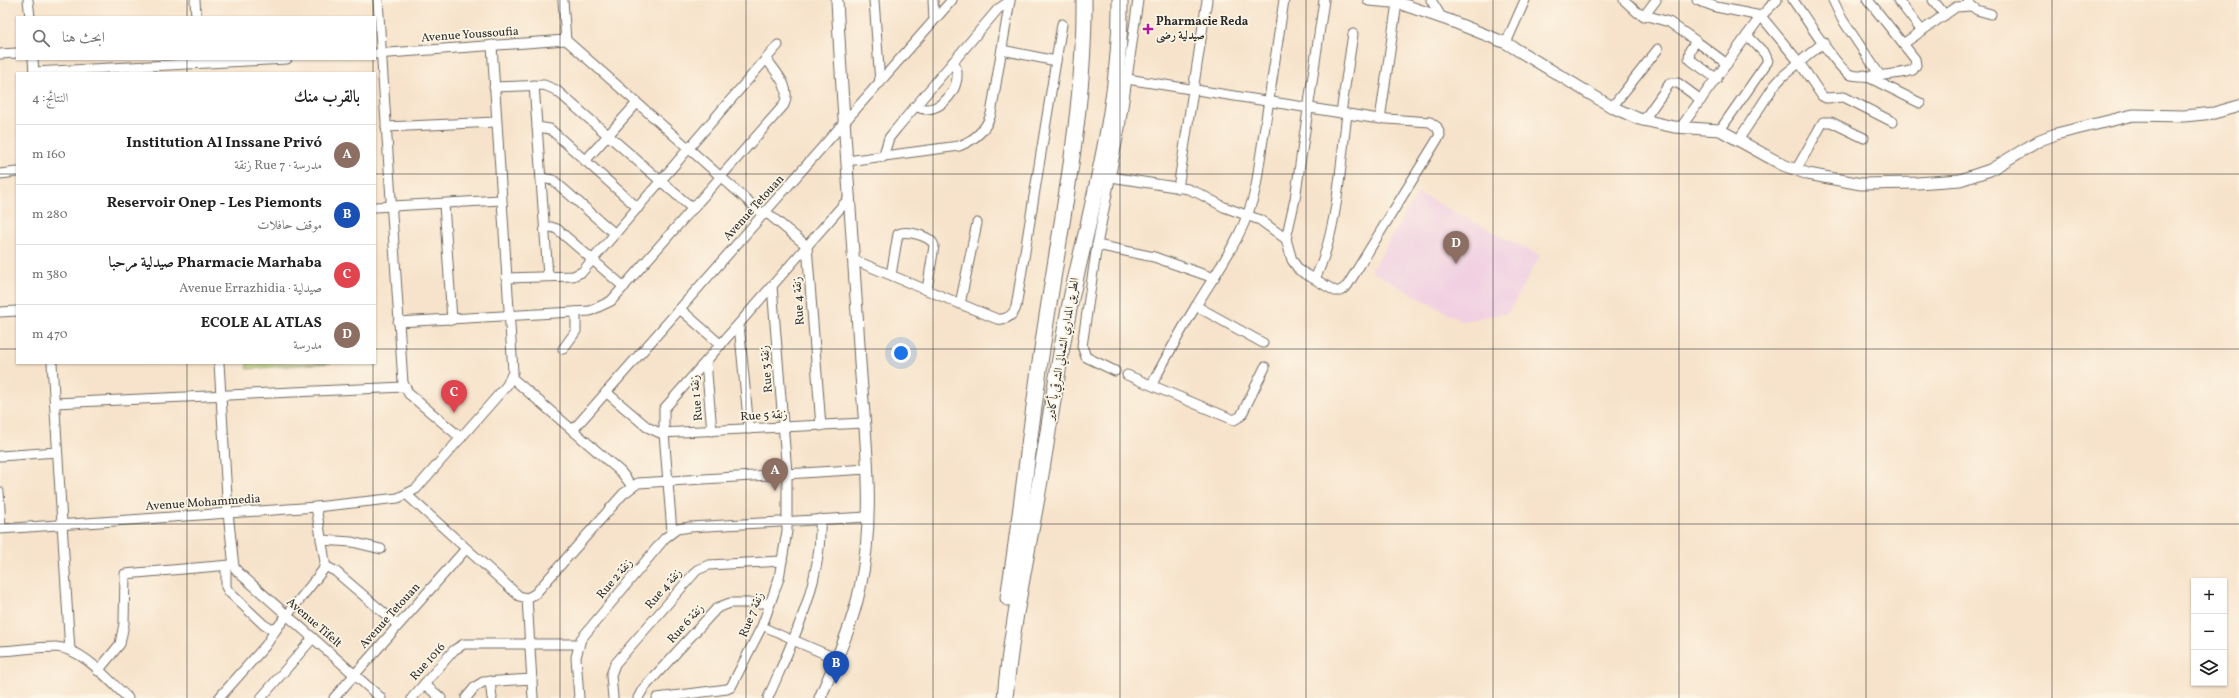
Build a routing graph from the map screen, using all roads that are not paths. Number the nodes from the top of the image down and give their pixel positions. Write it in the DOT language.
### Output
graph roads {
  1 [pos="28,0"];
  2 [pos="195,0"];
  3 [pos="378,0"];
  4 [pos="563,0"];
  5 [pos="837,0"];
  6 [pos="874,0"];
  7 [pos="933,0"];
  8 [pos="952,0"];
  9 [pos="1084,0"];
  10 [pos="1120,0"];
  11 [pos="1138,0"];
  12 [pos="1207,0"];
  13 [pos="1284,0"];
  14 [pos="1324,0"];
  15 [pos="1369,0"];
  16 [pos="1431,0"];
  17 [pos="1516,0"];
  18 [pos="1624,0"];
  19 [pos="1656,0"];
  20 [pos="1697,0"];
  21 [pos="1777,0"];
  22 [pos="1793,0"];
  23 [pos="1833,0"];
  24 [pos="1868,0"];
  25 [pos="1898,0"];
  26 [pos="1933,0"];
  27 [pos="1010,1"];
  28 [pos="1393,2"];
  29 [pos="1968,3"];
  30 [pos="1523,4"];
  31 [pos="1991,14"];
  32 [pos="1945,15"];
  33 [pos="30,16"];
  34 [pos="196,16"];
  35 [pos="1644,16"];
  36 [pos="1761,16"];
  37 [pos="1442,18"];
  38 [pos="934,20"];
  39 [pos="1062,24"];
  40 [pos="1922,31"];
  41 [pos="1353,34"];
  42 [pos="1747,35"];
  43 [pos="566,40"];
  44 [pos="1696,41"];
  45 [pos="1824,42"];
  46 [pos="1506,43"];
  47 [pos="1903,44"];
  48 [pos="492,45"];
  49 [pos="778,45"];
  50 [pos="1658,49"];
  51 [pos="1002,50"];
  52 [pos="16,53"];
  53 [pos="0,54"];
  54 [pos="378,54"];
  55 [pos="766,58"];
  56 [pos="32,60"];
  57 [pos="272,60"];
  58 [pos="1056,61"];
  59 [pos="953,62"];
  60 [pos="1799,62"];
  61 [pos="1727,64"];
  62 [pos="198,65"];
  63 [pos="34,72"];
  64 [pos="1879,74"];
  65 [pos="1864,75"];
  66 [pos="1127,78"];
  67 [pos="1717,79"];
  68 [pos="880,83"];
  69 [pos="534,85"];
  70 [pos="494,87"];
  71 [pos="1193,88"];
  72 [pos="1268,100"];
  73 [pos="1701,100"];
  74 [pos="637,103"];
  75 [pos="1920,103"];
  76 [pos="916,106"];
  77 [pos="2239,106"];
  78 [pos="1308,107"];
  79 [pos="1612,107"];
  80 [pos="1344,114"];
  81 [pos="1380,119"];
  82 [pos="1643,121"];
  83 [pos="496,122"];
  84 [pos="1893,122"];
  85 [pos="843,125"];
  86 [pos="386,127"];
  87 [pos="537,127"];
  88 [pos="1681,128"];
  89 [pos="1720,130"];
  90 [pos="608,135"];
  91 [pos="1864,138"];
  92 [pos="1739,140"];
  93 [pos="688,149"];
  94 [pos="883,157"];
  95 [pos="585,161"];
  96 [pos="847,161"];
  97 [pos="1796,170"];
  98 [pos="16,172"];
  99 [pos="0,174"];
  100 [pos="721,177"];
  101 [pos="1111,177"];
  102 [pos="541,178"];
  103 [pos="661,181"];
  104 [pos="1178,188"];
  105 [pos="850,197"];
  106 [pos="501,200"];
  107 [pos="444,204"];
  108 [pos="390,206"];
  109 [pos="376,207"];
  110 [pos="638,208"];
  111 [pos="693,209"];
  112 [pos="765,213"];
  113 [pos="1248,215"];
  114 [pos="977,223"];
  115 [pos="545,228"];
  116 [pos="615,234"];
  117 [pos="1286,239"];
  118 [pos="1097,245"];
  119 [pos="807,246"];
  120 [pos="593,260"];
  121 [pos="854,260"];
  122 [pos="891,275"];
  123 [pos="548,276"];
  124 [pos="506,278"];
  125 [pos="1214,278"];
  126 [pos="1315,279"];
  127 [pos="772,286"];
  128 [pos="624,287"];
  129 [pos="927,290"];
  130 [pos="960,304"];
  131 [pos="1196,306"];
  132 [pos="680,309"];
  133 [pos="16,311"];
  134 [pos="0,312"];
  135 [pos="576,312"];
  136 [pos="509,317"];
  137 [pos="452,320"];
  138 [pos="398,322"];
  139 [pos="739,325"];
  140 [pos="1263,343"];
  141 [pos="721,345"];
  142 [pos="564,349"];
  143 [pos="706,362"];
  144 [pos="52,364"];
  145 [pos="219,364"];
  146 [pos="1266,368"];
  147 [pos="1115,371"];
  148 [pos="1127,374"];
  149 [pos="511,377"];
  150 [pos="1152,384"];
  151 [pos="404,387"];
  152 [pos="606,392"];
  153 [pos="221,396"];
  154 [pos="55,403"];
  155 [pos="864,424"];
  156 [pos="821,426"];
  157 [pos="784,427"];
  158 [pos="749,429"];
  159 [pos="573,430"];
  160 [pos="712,431"];
  161 [pos="664,433"];
  162 [pos="461,438"];
  163 [pos="57,452"];
  164 [pos="0,456"];
  165 [pos="867,469"];
  166 [pos="787,473"];
  167 [pos="667,480"];
  168 [pos="632,486"];
  169 [pos="0,491"];
  170 [pos="407,495"];
  171 [pos="316,507"];
  172 [pos="228,513"];
  173 [pos="867,517"];
  174 [pos="820,519"];
  175 [pos="788,521"];
  176 [pos="61,524"];
  177 [pos="1,529"];
  178 [pos="672,532"];
  179 [pos="321,540"];
  180 [pos="381,549"];
  181 [pos="465,550"];
  182 [pos="782,561"];
  183 [pos="230,566"];
  184 [pos="325,566"];
  185 [pos="527,598"];
  186 [pos="770,603"];
  187 [pos="288,616"];
  188 [pos="398,625"];
  189 [pos="762,626"];
  190 [pos="277,628"];
  191 [pos="313,638"];
  192 [pos="793,640"];
  193 [pos="530,643"];
  194 [pos="579,644"];
  195 [pos="0,651"];
  196 [pos="70,651"];
  197 [pos="837,659"];
  198 [pos="98,670"];
  199 [pos="354,674"];
  200 [pos="532,679"];
  201 [pos="490,681"];
  202 [pos="424,684"];
  203 [pos="687,696"];
  204 [pos="128,698"];
  205 [pos="219,698"];
  206 [pos="261,698"];
  207 [pos="334,698"];
  208 [pos="381,698"];
  209 [pos="412,698"];
  210 [pos="441,698"];
  211 [pos="466,698"];
  212 [pos="492,698"];
  213 [pos="533,698"];
  214 [pos="579,698"];
  215 [pos="613,698"];
  216 [pos="638,698"];
  217 [pos="657,698"];
  218 [pos="768,698"];
  219 [pos="820,698"];
  220 [pos="996,698"];
  221 [pos="1006,698"];
  1 -- 33 [label="street"];
  2 -- 34 [label="street"];
  3 -- 54 [label="street"];
  4 -- 43 [label="street"];
  5 -- 85 [label="street"];
  6 -- 68 [label="street"];
  7 -- 38 [label="street"];
  8 -- 38 [label="street, Avenue Tetouan"];
  9 -- 220 [label="highway, الطريق المداري الشمالي الشرقي بأكادير"];
  10 -- 221 [label="highway, الطريق المداري الشمالي الشرقي بأكادير"];
  11 -- 66 [label="street"];
  12 -- 71 [label="street"];
  13 -- 72 [label="street"];
  14 -- 78 [label="street"];
  15 -- 28 [label="street"];
  16 -- 37 [label="street"];
  17 -- 30 [label="street"];
  18 -- 35 [label="street"];
  19 -- 35 [label="street"];
  20 -- 36 [label="street"];
  21 -- 36 [label="street"];
  22 -- 45 [label="street"];
  23 -- 64 [label="street"];
  24 -- 47 [label="street"];
  25 -- 40 [label="street"];
  26 -- 32 [label="street"];
  27 -- 51 [label="street"];
  27 -- 59 [label="street"];
  28 -- 37 [label="street"];
  28 -- 81 [label="street"];
  29 -- 31 [label="street"];
  29 -- 32 [label="street"];
  30 -- 46 [label="street"];
  32 -- 40 [label="street"];
  35 -- 44 [label="street"];
  36 -- 42 [label="street"];
  36 -- 60 [label="street"];
  37 -- 46 [label="street"];
  38 -- 68 [label="street, Avenue Tetouan"];
  39 -- 58 [label="street"];
  40 -- 47 [label="street"];
  41 -- 80 [label="street"];
  42 -- 61 [label="street"];
  42 -- 89 [label="street"];
  43 -- 48 [label="street, Avenue Youssoufia"];
  43 -- 74 [label="street"];
  44 -- 61 [label="street"];
  44 -- 67 [label="street"];
  45 -- 60 [label="street"];
  45 -- 65 [label="street"];
  46 -- 79 [label="street"];
  47 -- 64 [label="street"];
  48 -- 54 [label="street, Avenue Youssoufia"];
  48 -- 70 [label="street"];
  49 -- 55 [label="street"];
  50 -- 79 [label="street"];
  51 -- 58 [label="street"];
  51 -- 94 [label="street"];
  52 -- 53 [label="street"];
  54 -- 86 [label="street"];
  55 -- 93 [label="street"];
  55 -- 100 [label="street"];
  56 -- 63 [label="street"];
  57 -- 62 [label="street"];
  58 -- 130 [label="street"];
  59 -- 76 [label="street"];
  59 -- 76 [label="street"];
  60 -- 84 [label="street"];
  60 -- 92 [label="street"];
  61 -- 67 [label="street"];
  62 -- 63 [label="street"];
  64 -- 65 [label="street"];
  65 -- 75 [label="street"];
  66 -- 71 [label="street"];
  66 -- 101 [label="street"];
  67 -- 73 [label="street"];
  68 -- 85 [label="street, Avenue Tetouan"];
  69 -- 70 [label="street"];
  69 -- 87 [label="street"];
  69 -- 90 [label="street"];
  70 -- 83 [label="street"];
  71 -- 72 [label="street"];
  71 -- 104 [label="street"];
  72 -- 78 [label="street"];
  72 -- 113 [label="street"];
  73 -- 82 [label="street"];
  73 -- 88 [label="street"];
  74 -- 90 [label="street"];
  74 -- 93 [label="street"];
  76 -- 94 [label="street"];
  77 -- 97 [label="street"];
  78 -- 80 [label="street"];
  78 -- 117 [label="street"];
  79 -- 82 [label="street"];
  80 -- 81 [label="street"];
  80 -- 126 [label="street"];
  81 -- 126 [label="street"];
  82 -- 88 [label="street"];
  83 -- 86 [label="street"];
  83 -- 106 [label="street"];
  85 -- 96 [label="street"];
  85 -- 112 [label="street, Avenue Tetouan"];
  86 -- 108 [label="street"];
  87 -- 95 [label="street"];
  87 -- 102 [label="street"];
  88 -- 89 [label="street"];
  89 -- 92 [label="street"];
  90 -- 95 [label="street"];
  90 -- 103 [label="street"];
  91 -- 97 [label="street"];
  92 -- 97 [label="street"];
  93 -- 100 [label="street"];
  93 -- 103 [label="street"];
  94 -- 96 [label="street"];
  95 -- 110 [label="street"];
  96 -- 105 [label="street"];
  98 -- 99 [label="street"];
  100 -- 111 [label="street"];
  100 -- 112 [label="street"];
  101 -- 104 [label="street"];
  101 -- 118 [label="street"];
  102 -- 115 [label="street"];
  102 -- 116 [label="street"];
  103 -- 110 [label="street"];
  103 -- 111 [label="street"];
  104 -- 113 [label="street"];
  105 -- 119 [label="street"];
  105 -- 121 [label="street"];
  106 -- 107 [label="street"];
  106 -- 124 [label="street"];
  107 -- 108 [label="street"];
  107 -- 137 [label="street"];
  108 -- 109 [label="street"];
  108 -- 138 [label="street"];
  110 -- 116 [label="street"];
  111 -- 128 [label="street"];
  112 -- 119 [label="street"];
  112 -- 132 [label="street, Avenue Tetouan"];
  113 -- 117 [label="street"];
  113 -- 125 [label="street"];
  114 -- 130 [label="street"];
  115 -- 120 [label="street"];
  115 -- 123 [label="street"];
  116 -- 120 [label="street"];
  117 -- 126 [label="street"];
  118 -- 125 [label="street"];
  118 -- 147 [label="street"];
  119 -- 127 [label="street"];
  119 -- 156 [label="street, Rue 4 زنقة"];
  120 -- 123 [label="street"];
  120 -- 128 [label="street"];
  121 -- 122 [label="street"];
  121 -- 155 [label="street"];
  122 -- 129 [label="street"];
  122 -- 129 [label="street"];
  123 -- 124 [label="street"];
  124 -- 136 [label="street"];
  125 -- 131 [label="street"];
  127 -- 139 [label="street"];
  127 -- 157 [label="street, Rue 3 زنقة"];
  128 -- 135 [label="street"];
  129 -- 130 [label="street"];
  131 -- 140 [label="street"];
  131 -- 150 [label="street"];
  132 -- 141 [label="street"];
  132 -- 152 [label="street, Avenue Tetouan"];
  133 -- 134 [label="street"];
  135 -- 136 [label="street"];
  135 -- 142 [label="street"];
  136 -- 137 [label="street"];
  136 -- 149 [label="street"];
  137 -- 138 [label="street"];
  138 -- 151 [label="street"];
  139 -- 141 [label="street"];
  139 -- 158 [label="street"];
  141 -- 143 [label="street"];
  143 -- 160 [label="street, Rue 1 زنقة"];
  143 -- 161 [label="street"];
  144 -- 154 [label="street"];
  145 -- 153 [label="street"];
  146 -- 150 [label="street"];
  148 -- 150 [label="street"];
  149 -- 159 [label="street"];
  149 -- 162 [label="street"];
  151 -- 153 [label="street"];
  151 -- 162 [label="street"];
  152 -- 159 [label="street, Avenue Tetouan"];
  152 -- 161 [label="street"];
  153 -- 154 [label="street"];
  153 -- 172 [label="street"];
  154 -- 163 [label="street"];
  155 -- 156 [label="street, Rue 5 زنقة"];
  155 -- 165 [label="street"];
  156 -- 157 [label="street, Rue 5 زنقة"];
  157 -- 158 [label="street, Rue 5 زنقة"];
  157 -- 166 [label="street, Rue 3 زنقة"];
  158 -- 160 [label="street, Rue 5 زنقة"];
  159 -- 168 [label="street"];
  160 -- 161 [label="street, Rue 5 زنقة"];
  161 -- 167 [label="street"];
  162 -- 170 [label="street"];
  163 -- 164 [label="street"];
  163 -- 176 [label="street"];
  165 -- 166 [label="street"];
  165 -- 173 [label="street"];
  166 -- 167 [label="street"];
  166 -- 175 [label="street, Rue 7 زنقة"];
  167 -- 168 [label="street"];
  167 -- 178 [label="street"];
  168 -- 185 [label="street"];
  169 -- 177 [label="street"];
  170 -- 171 [label="street, Avenue Mohammedia"];
  170 -- 181 [label="street"];
  171 -- 172 [label="street, Avenue Mohammedia"];
  171 -- 179 [label="street"];
  172 -- 176 [label="street, Avenue Mohammedia"];
  172 -- 183 [label="street"];
  173 -- 174 [label="street"];
  173 -- 197 [label="street"];
  174 -- 175 [label="street"];
  174 -- 192 [label="street"];
  175 -- 178 [label="street"];
  175 -- 182 [label="street, Rue 7 زنقة"];
  176 -- 177 [label="street, Avenue Mohammedia"];
  176 -- 196 [label="street"];
  178 -- 194 [label="street, Rue 2 زنقة"];
  179 -- 180 [label="street"];
  179 -- 184 [label="street"];
  181 -- 185 [label="street"];
  181 -- 188 [label="street, Avenue Tetouan"];
  182 -- 186 [label="street, Rue 7 زنقة"];
  182 -- 215 [label="street, Rue 4 زنقة"];
  183 -- 187 [label="street, Avenue Tifelt"];
  183 -- 190 [label="street"];
  183 -- 198 [label="street"];
  184 -- 187 [label="street"];
  184 -- 188 [label="street"];
  185 -- 193 [label="street"];
  186 -- 189 [label="street, Rue 7 زنقة"];
  186 -- 216 [label="street, Rue 6 زنقة"];
  187 -- 190 [label="street"];
  187 -- 191 [label="street, Avenue Tifelt"];
  188 -- 199 [label="street, Avenue Tetouan"];
  189 -- 192 [label="street"];
  189 -- 203 [label="street, Rue 7 زنقة"];
  190 -- 205 [label="street"];
  191 -- 199 [label="street, Avenue Tifelt"];
  191 -- 206 [label="street"];
  192 -- 197 [label="street"];
  192 -- 218 [label="street"];
  193 -- 194 [label="street"];
  193 -- 200 [label="street"];
  193 -- 202 [label="street, Rue 1016"];
  194 -- 214 [label="street"];
  195 -- 196 [label="street"];
  196 -- 198 [label="street"];
  197 -- 219 [label="street"];
  198 -- 204 [label="street"];
  199 -- 207 [label="street, Avenue Tetouan"];
  199 -- 208 [label="street, Avenue Tifelt"];
  200 -- 201 [label="street"];
  200 -- 213 [label="street"];
  201 -- 211 [label="street"];
  201 -- 212 [label="street"];
  202 -- 209 [label="street, Rue 1016"];
  202 -- 210 [label="street"];
  203 -- 217 [label="street, Rue 7 زنقة"];
}
